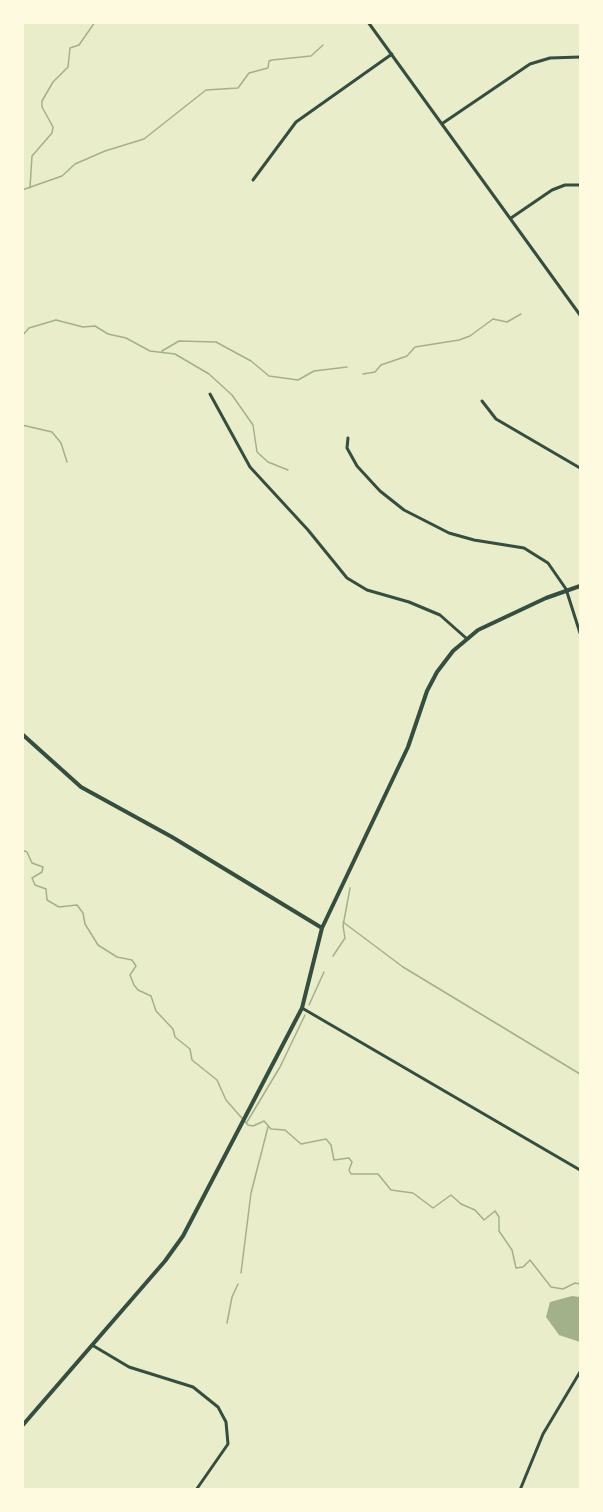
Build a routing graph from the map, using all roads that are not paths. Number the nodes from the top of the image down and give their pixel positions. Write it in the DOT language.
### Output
graph roads {
  1 [pos="369,23"];
  2 [pos="392,54"];
  3 [pos="580,57"];
  4 [pos="442,124"];
  5 [pos="253,180"];
  6 [pos="580,185"];
  7 [pos="511,219"];
  8 [pos="580,315"];
  9 [pos="210,394"];
  10 [pos="482,401"];
  11 [pos="348,438"];
  12 [pos="580,468"];
  13 [pos="580,586"];
  14 [pos="566,589"];
  15 [pos="580,633"];
  16 [pos="466,638"];
  17 [pos="22,734"];
  18 [pos="321,928"];
  19 [pos="302,1008"];
  20 [pos="580,1170"];
  21 [pos="92,1345"];
  22 [pos="580,1372"];
  23 [pos="22,1426"];
  24 [pos="196,1490"];
  25 [pos="520,1490"];
  1 -- 2 [label="street"];
  2 -- 4 [label="street"];
  2 -- 5 [label="street"];
  3 -- 4 [label="street"];
  4 -- 7 [label="street"];
  6 -- 7 [label="street"];
  7 -- 8 [label="street"];
  9 -- 16 [label="street"];
  10 -- 12 [label="street"];
  11 -- 14 [label="street"];
  13 -- 14 [label="street"];
  14 -- 15 [label="street"];
  14 -- 16 [label="street"];
  16 -- 18 [label="street"];
  17 -- 18 [label="street"];
  18 -- 19 [label="street"];
  19 -- 20 [label="street"];
  19 -- 21 [label="street"];
  21 -- 23 [label="street"];
  21 -- 24 [label="street"];
  22 -- 25 [label="street"];
}
